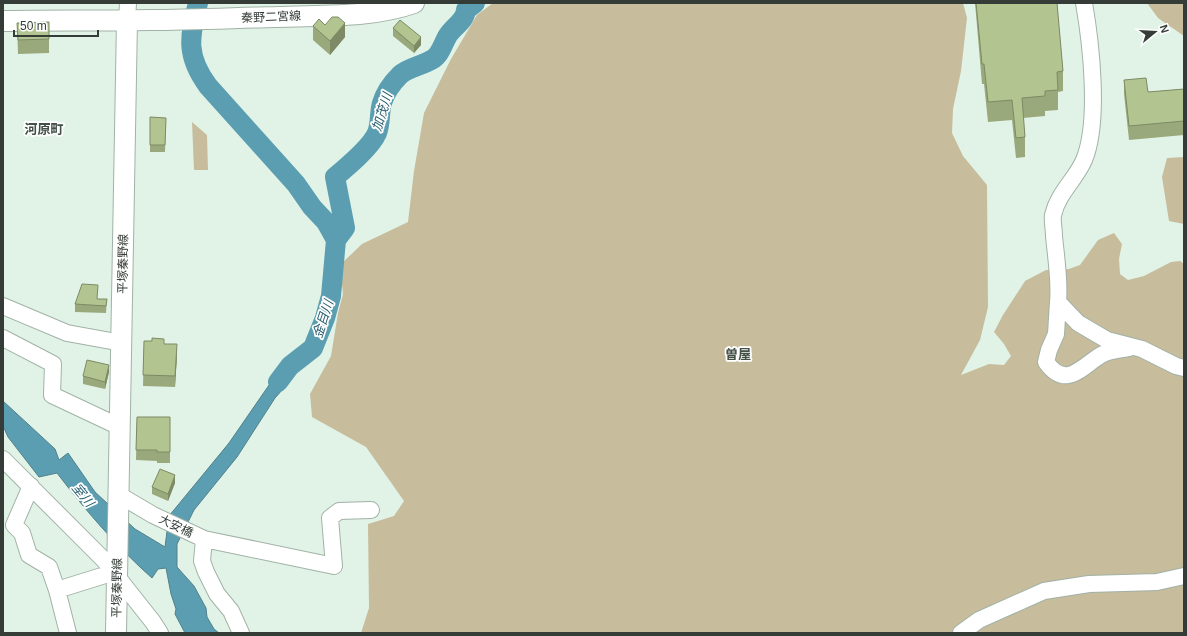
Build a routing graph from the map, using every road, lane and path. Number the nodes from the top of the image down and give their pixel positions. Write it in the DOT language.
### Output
graph roads {
  1 [pos="414,3"];
  2 [pos="1084,3"];
  3 [pos="128,12"];
  4 [pos="3,21"];
  5 [pos="1058,302"];
  6 [pos="3,306"];
  7 [pos="3,338"];
  8 [pos="122,343"];
  9 [pos="1134,348"];
  10 [pos="1184,368"];
  11 [pos="120,427"];
  12 [pos="3,459"];
  13 [pos="31,486"];
  14 [pos="119,500"];
  15 [pos="370,510"];
  16 [pos="202,538"];
  17 [pos="116,570"];
  18 [pos="1184,576"];
  19 [pos="57,590"];
  20 [pos="68,633"];
  21 [pos="116,633"];
  22 [pos="160,633"];
  23 [pos="240,633"];
  24 [pos="961,633"];
  1 -- 3 [label="main road, 秦野二宮線"];
  2 -- 5 [label="street"];
  3 -- 4 [label="main road"];
  3 -- 8 [label="main road, 平塚秦野線"];
  5 -- 9 [label="street"];
  5 -- 9 [label="street"];
  6 -- 8 [label="street"];
  7 -- 11 [label="street"];
  8 -- 11 [label="main road, 平塚秦野線"];
  9 -- 10 [label="street"];
  11 -- 14 [label="main road, 平塚秦野線"];
  12 -- 13 [label="street"];
  13 -- 17 [label="street"];
  13 -- 19 [label="street"];
  14 -- 16 [label="street, 大安橋"];
  14 -- 17 [label="main road, 平塚秦野線"];
  15 -- 16 [label="street, 大安橋"];
  16 -- 23 [label="street"];
  17 -- 19 [label="street"];
  17 -- 21 [label="main road, 平塚秦野線"];
  17 -- 22 [label="street"];
  18 -- 24 [label="street"];
  19 -- 20 [label="street"];
}
